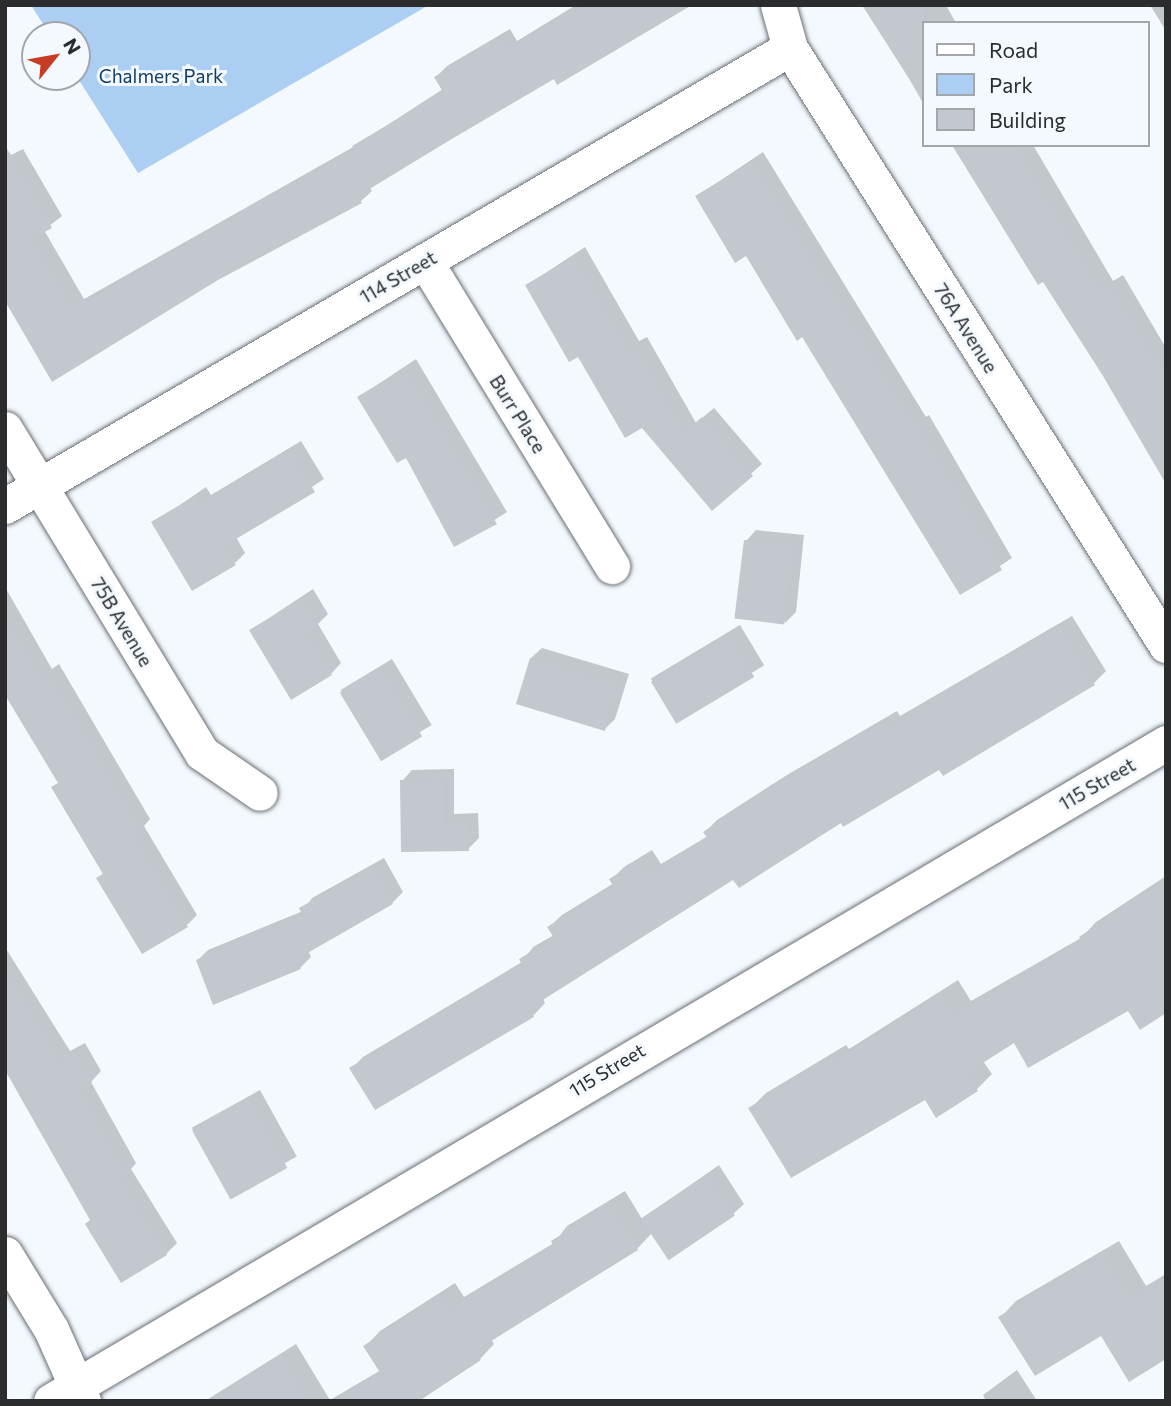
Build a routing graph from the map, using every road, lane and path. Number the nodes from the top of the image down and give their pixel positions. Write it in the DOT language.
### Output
graph roads {
  1 [pos="778,5"];
  2 [pos="790,48"];
  3 [pos="425,261"];
  4 [pos="5,429"];
  5 [pos="39,486"];
  6 [pos="5,506"];
  7 [pos="612,566"];
  8 [pos="1166,645"];
  9 [pos="1166,743"];
  10 [pos="260,793"];
  11 [pos="5,1254"];
  12 [pos="70,1396"];
  1 -- 2 [label="street, 76A Avenue"];
  2 -- 3 [label="street, 114 Street"];
  2 -- 8 [label="street, 76A Avenue"];
  3 -- 5 [label="street, 114 Street"];
  3 -- 7 [label="street, Burr Place"];
  4 -- 5 [label="street, 75B Avenue"];
  5 -- 6 [label="street, 114 Street"];
  5 -- 10 [label="street, 75B Avenue"];
  9 -- 12 [label="street, 115 Street"];
  11 -- 12 [label="street"];
}
